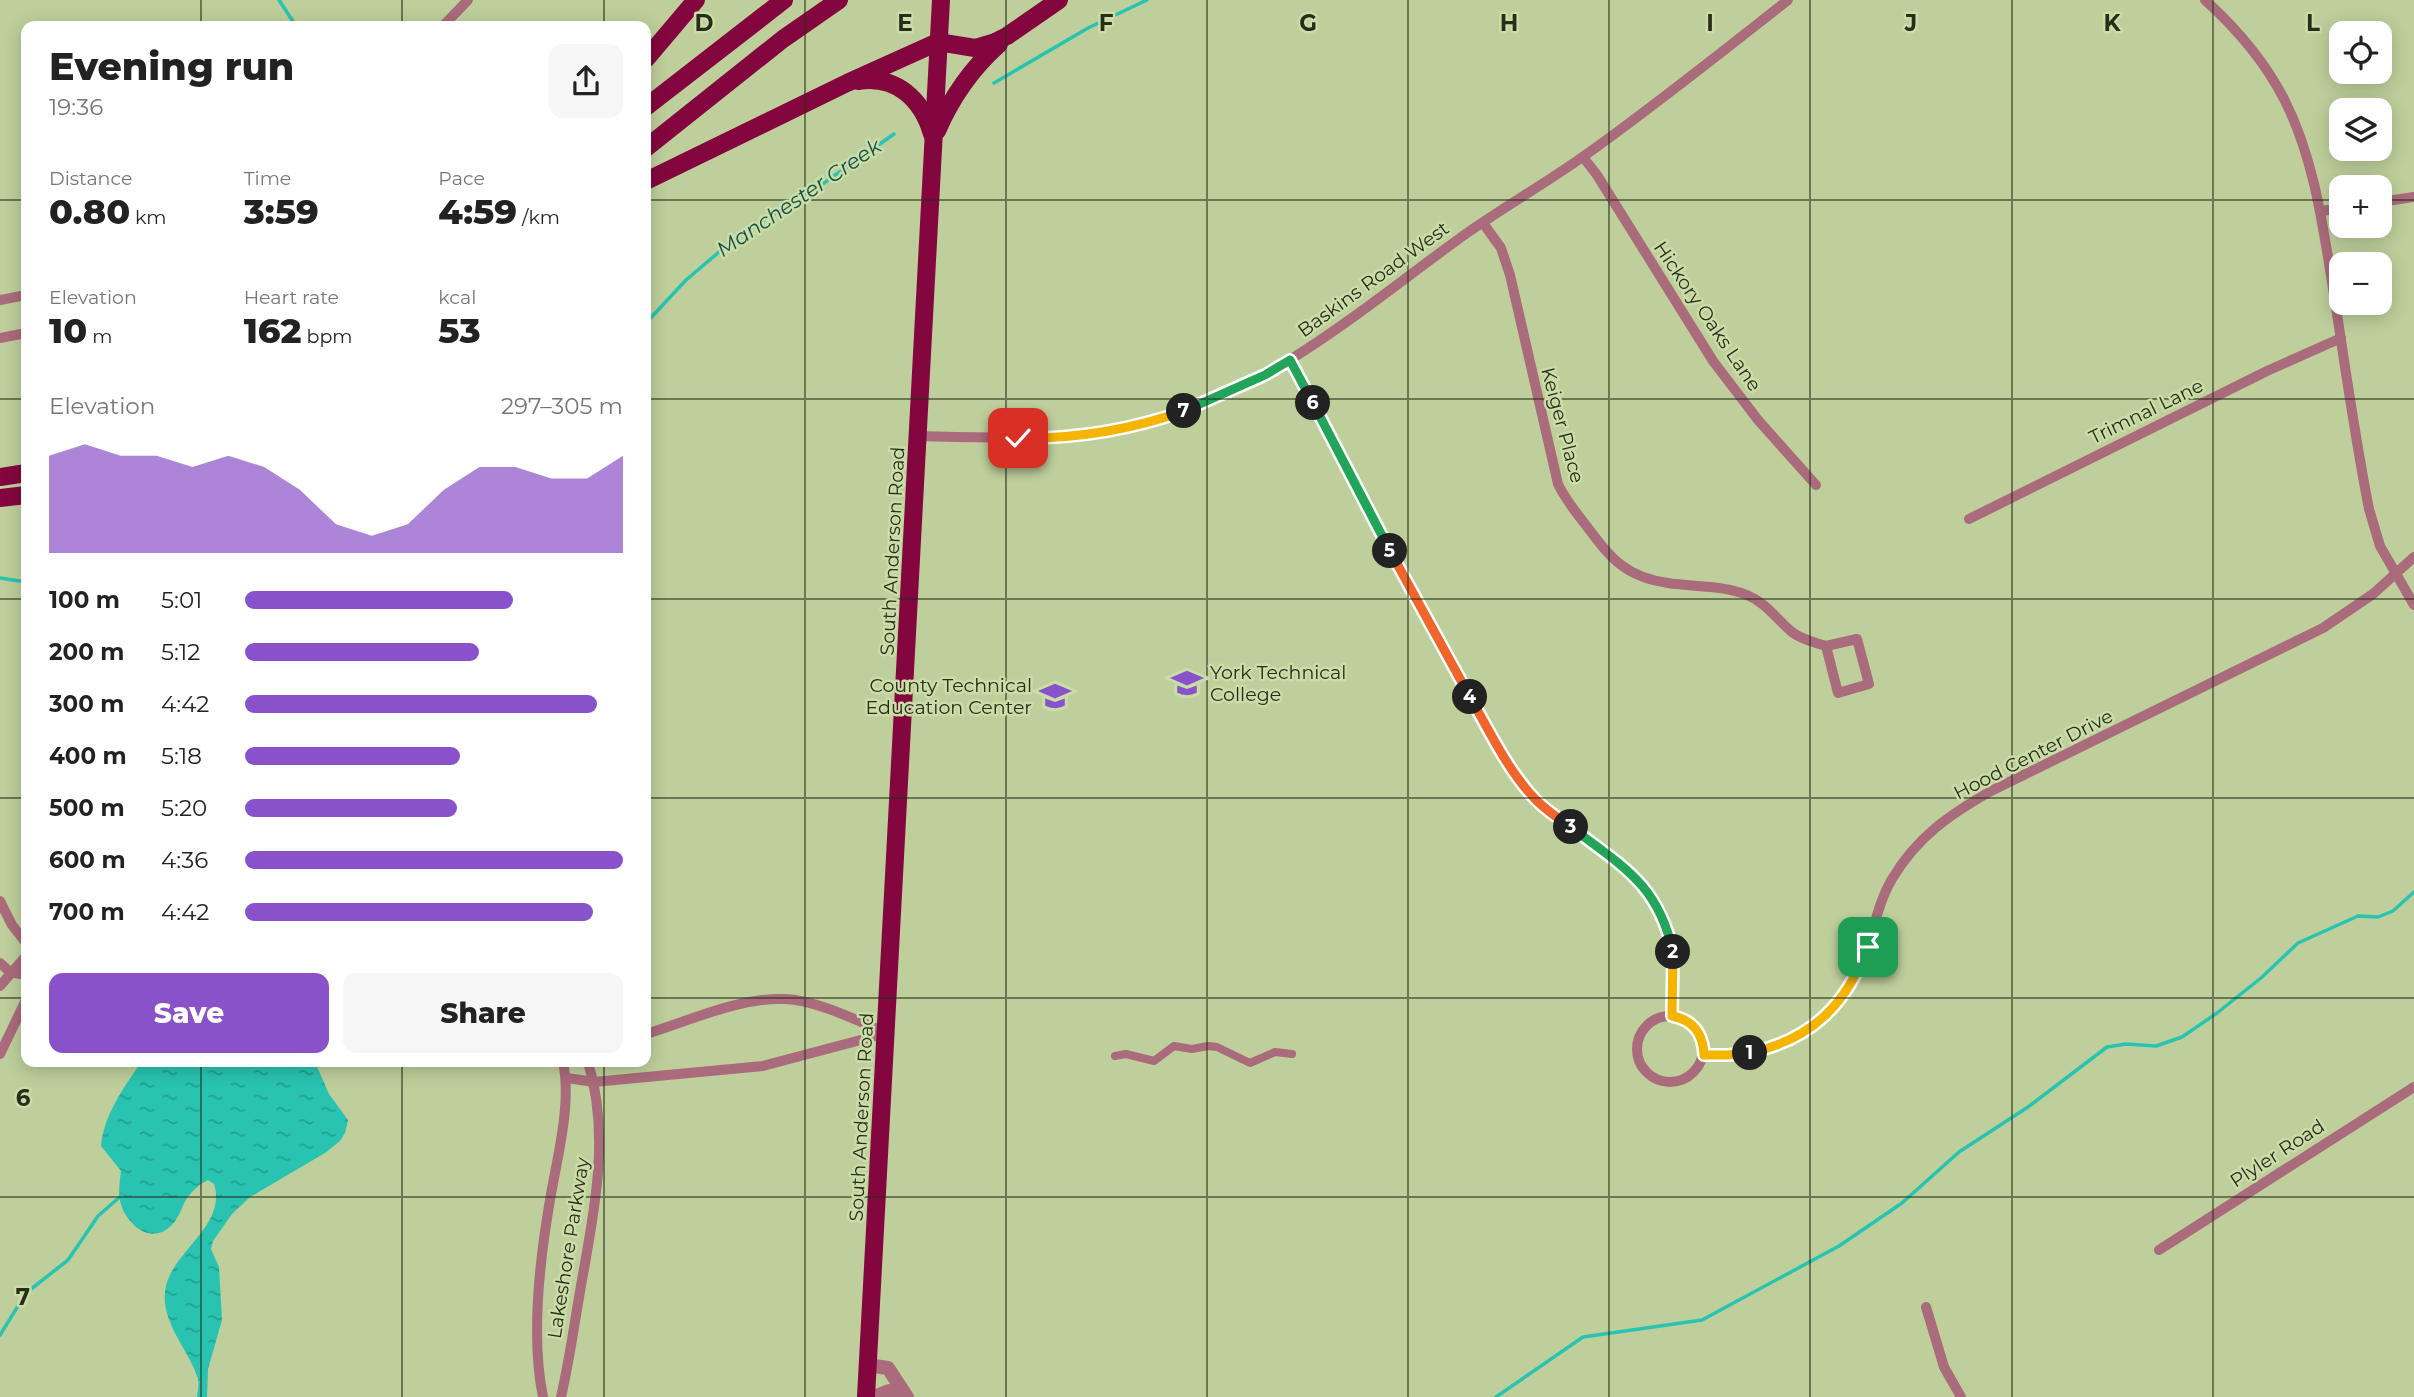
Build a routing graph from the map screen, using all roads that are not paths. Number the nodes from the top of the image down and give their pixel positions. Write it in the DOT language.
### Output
graph roads {
  1 [pos="468,0"];
  2 [pos="696,0"];
  3 [pos="784,0"];
  4 [pos="839,0"];
  5 [pos="941,0"];
  6 [pos="1059,0"];
  7 [pos="1788,0"];
  8 [pos="2205,0"];
  9 [pos="448,21"];
  10 [pos="1007,36"];
  11 [pos="938,42"];
  12 [pos="651,53"];
  13 [pos="847,83"];
  14 [pos="651,103"];
  15 [pos="933,141"];
  16 [pos="651,144"];
  17 [pos="1583,157"];
  18 [pos="651,179"];
  19 [pos="2414,197"];
  20 [pos="2392,200"];
  21 [pos="2329,210"];
  22 [pos="2321,211"];
  23 [pos="1483,223"];
  24 [pos="21,296"];
  25 [pos="0,300"];
  26 [pos="21,334"];
  27 [pos="0,338"];
  28 [pos="2341,338"];
  29 [pos="1290,360"];
  30 [pos="919,436"];
  31 [pos="21,474"];
  32 [pos="0,477"];
  33 [pos="1816,485"];
  34 [pos="21,496"];
  35 [pos="0,498"];
  36 [pos="1969,519"];
  37 [pos="2414,556"];
  38 [pos="2396,575"];
  39 [pos="2414,606"];
  40 [pos="1826,646"];
  41 [pos="0,901"];
  42 [pos="21,937"];
  43 [pos="21,961"];
  44 [pos="0,963"];
  45 [pos="10,972"];
  46 [pos="21,974"];
  47 [pos="0,986"];
  48 [pos="21,1010"];
  49 [pos="1672,1016"];
  50 [pos="651,1032"];
  51 [pos="887,1033"];
  52 [pos="0,1054"];
  53 [pos="1293,1054"];
  54 [pos="1704,1055"];
  55 [pos="1115,1056"];
  56 [pos="564,1067"];
  57 [pos="590,1067"];
  58 [pos="567,1078"];
  59 [pos="594,1082"];
  60 [pos="2414,1087"];
  61 [pos="2159,1250"];
  62 [pos="1926,1307"];
  63 [pos="867,1365"];
  64 [pos="543,1397"];
  65 [pos="561,1397"];
  66 [pos="866,1397"];
  67 [pos="874,1397"];
  68 [pos="906,1397"];
  69 [pos="1961,1397"];
  1 -- 9 [label="street"];
  2 -- 12 [label="main road"];
  3 -- 14 [label="main road"];
  4 -- 16 [label="main road"];
  5 -- 11 [label="main road, South Anderson Road"];
  6 -- 10 [label="main road"];
  7 -- 17 [label="street, Baskins Road West"];
  8 -- 22 [label="street"];
  10 -- 11 [label="main road"];
  10 -- 15 [label="main road"];
  11 -- 13 [label="main road"];
  11 -- 15 [label="main road, South Anderson Road"];
  13 -- 15 [label="main road"];
  13 -- 18 [label="main road"];
  15 -- 30 [label="main road, South Anderson Road"];
  17 -- 23 [label="street, Baskins Road West"];
  17 -- 33 [label="street, Hickory Oaks Lane"];
  19 -- 20 [label="street"];
  21 -- 22 [label="street"];
  22 -- 28 [label="street"];
  23 -- 29 [label="street, Baskins Road West"];
  23 -- 40 [label="street, Keiger Place"];
  24 -- 25 [label="street"];
  26 -- 27 [label="street"];
  28 -- 36 [label="street, Trimnal Lane"];
  28 -- 38 [label="street"];
  29 -- 30 [label="street, Baskins Road West"];
  29 -- 49 [label="street"];
  30 -- 51 [label="main road, South Anderson Road"];
  31 -- 32 [label="main road"];
  34 -- 35 [label="main road"];
  37 -- 38 [label="street, Hood Center Drive"];
  38 -- 39 [label="street"];
  38 -- 54 [label="street, Hood Center Drive"];
  40 -- 40 [label="street, Keiger Place"];
  41 -- 42 [label="street"];
  43 -- 45 [label="street"];
  44 -- 45 [label="street"];
  45 -- 46 [label="street"];
  45 -- 47 [label="street"];
  48 -- 52 [label="street"];
  49 -- 54 [label="street"];
  49 -- 54 [label="street"];
  50 -- 51 [label="street"];
  51 -- 59 [label="street"];
  51 -- 63 [label="main road, South Anderson Road"];
  53 -- 55 [label="street"];
  56 -- 58 [label="street, Lakeshore Parkway"];
  57 -- 59 [label="street, Lakeshore Parkway"];
  58 -- 59 [label="street"];
  58 -- 64 [label="street, Lakeshore Parkway"];
  59 -- 65 [label="street, Lakeshore Parkway"];
  60 -- 61 [label="street, Plyler Road"];
  62 -- 69 [label="street"];
  63 -- 66 [label="main road, South Anderson Road"];
  63 -- 68 [label="street"];
  67 -- 68 [label="street"];
}
